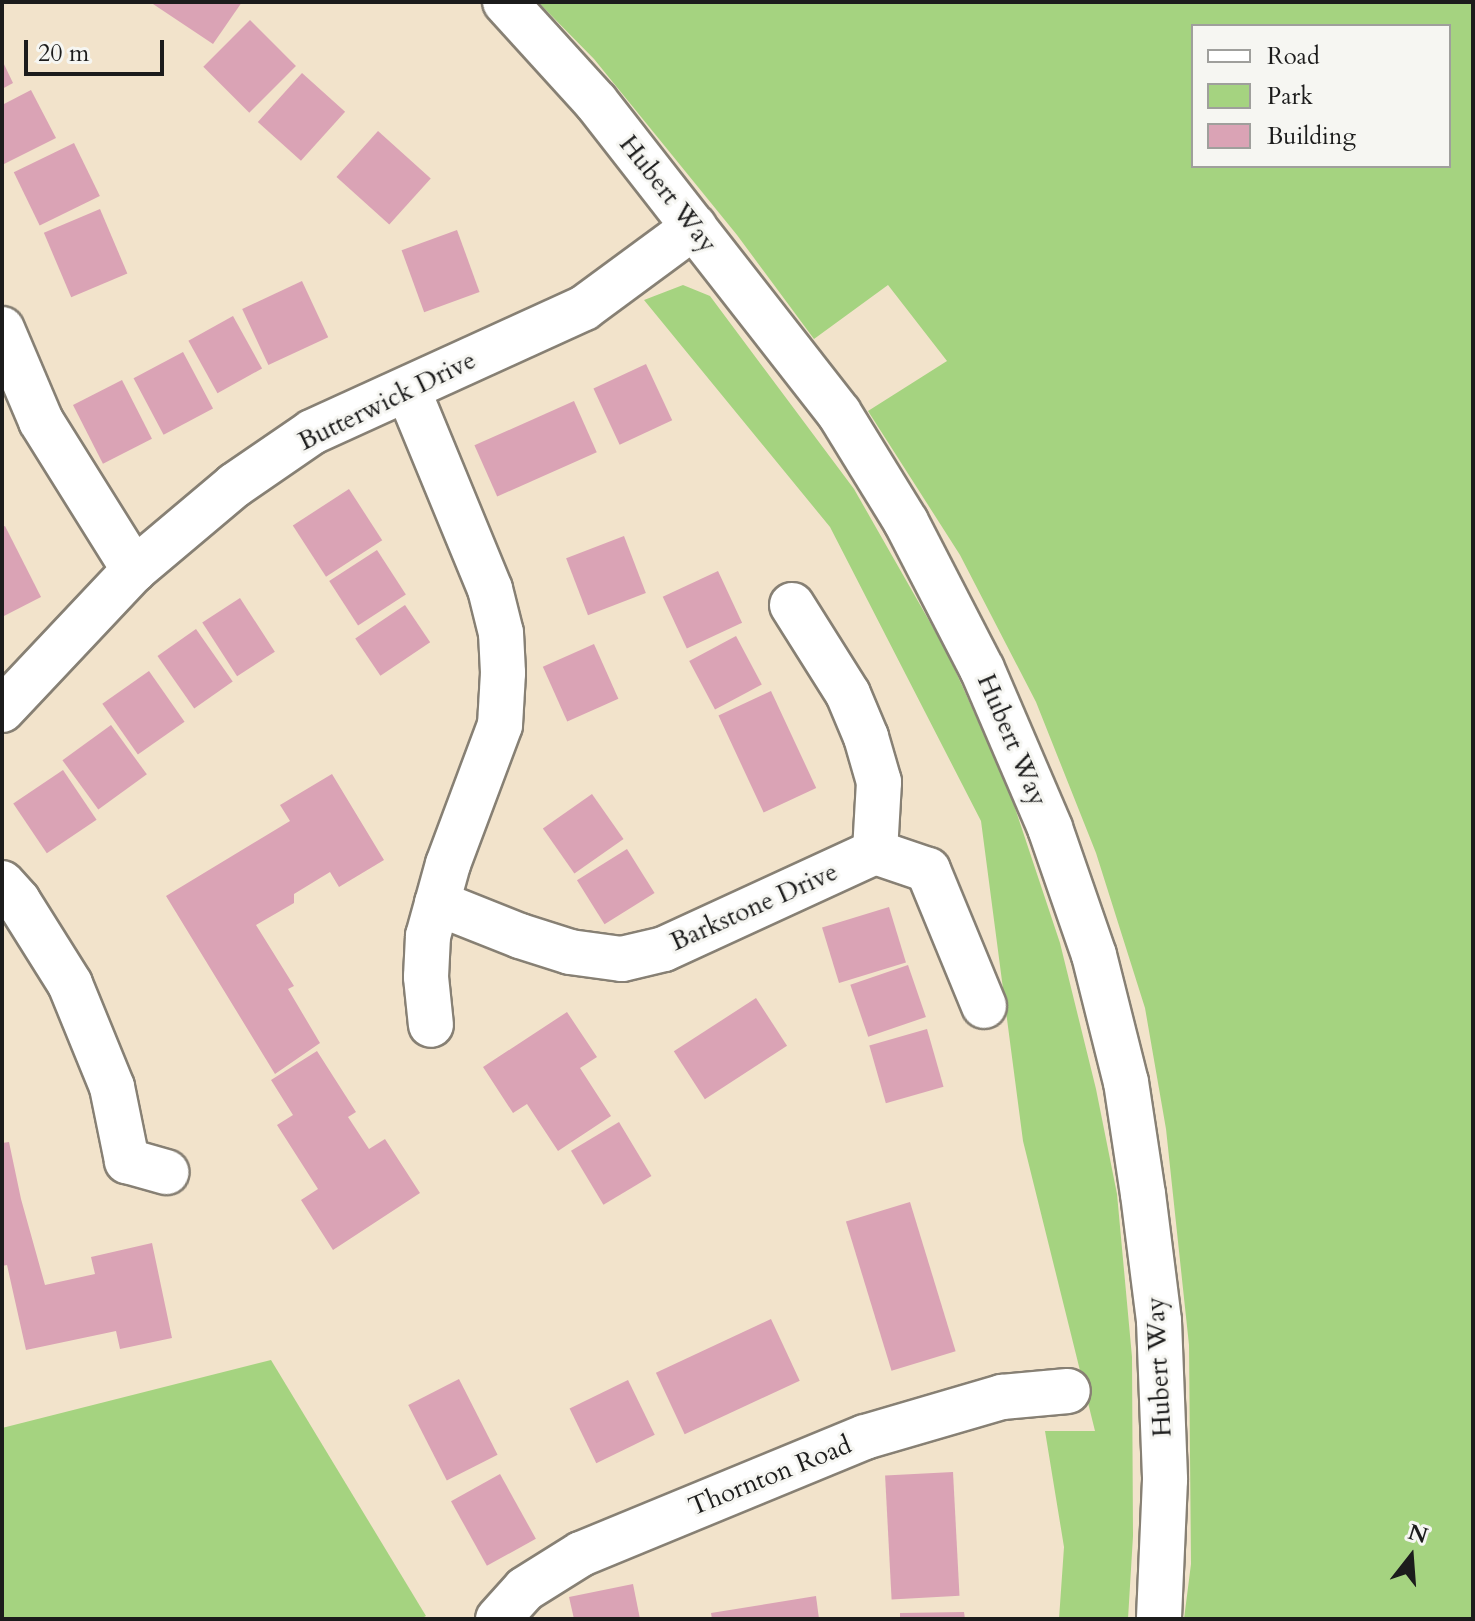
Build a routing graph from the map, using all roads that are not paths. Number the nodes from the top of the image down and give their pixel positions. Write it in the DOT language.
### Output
graph roads {
  1 [pos="505,2"];
  2 [pos="694,227"];
  3 [pos="2,329"];
  4 [pos="408,390"];
  5 [pos="134,570"];
  6 [pos="792,605"];
  7 [pos="2,710"];
  8 [pos="875,852"];
  9 [pos="2,883"];
  10 [pos="437,903"];
  11 [pos="984,1006"];
  12 [pos="431,1025"];
  13 [pos="166,1172"];
  14 [pos="1068,1391"];
  15 [pos="498,1619"];
  16 [pos="1159,1619"];
  1 -- 2 [label="street, Hubert Way"];
  2 -- 4 [label="street, Butterwick Drive"];
  2 -- 16 [label="street, Hubert Way"];
  3 -- 5 [label="street"];
  4 -- 5 [label="street, Butterwick Drive"];
  4 -- 10 [label="street"];
  5 -- 7 [label="street, Butterwick Drive"];
  6 -- 8 [label="street"];
  8 -- 10 [label="street, Barkstone Drive"];
  8 -- 11 [label="street"];
  9 -- 13 [label="street"];
  10 -- 12 [label="street"];
  14 -- 15 [label="street, Thornton Road"];
}
